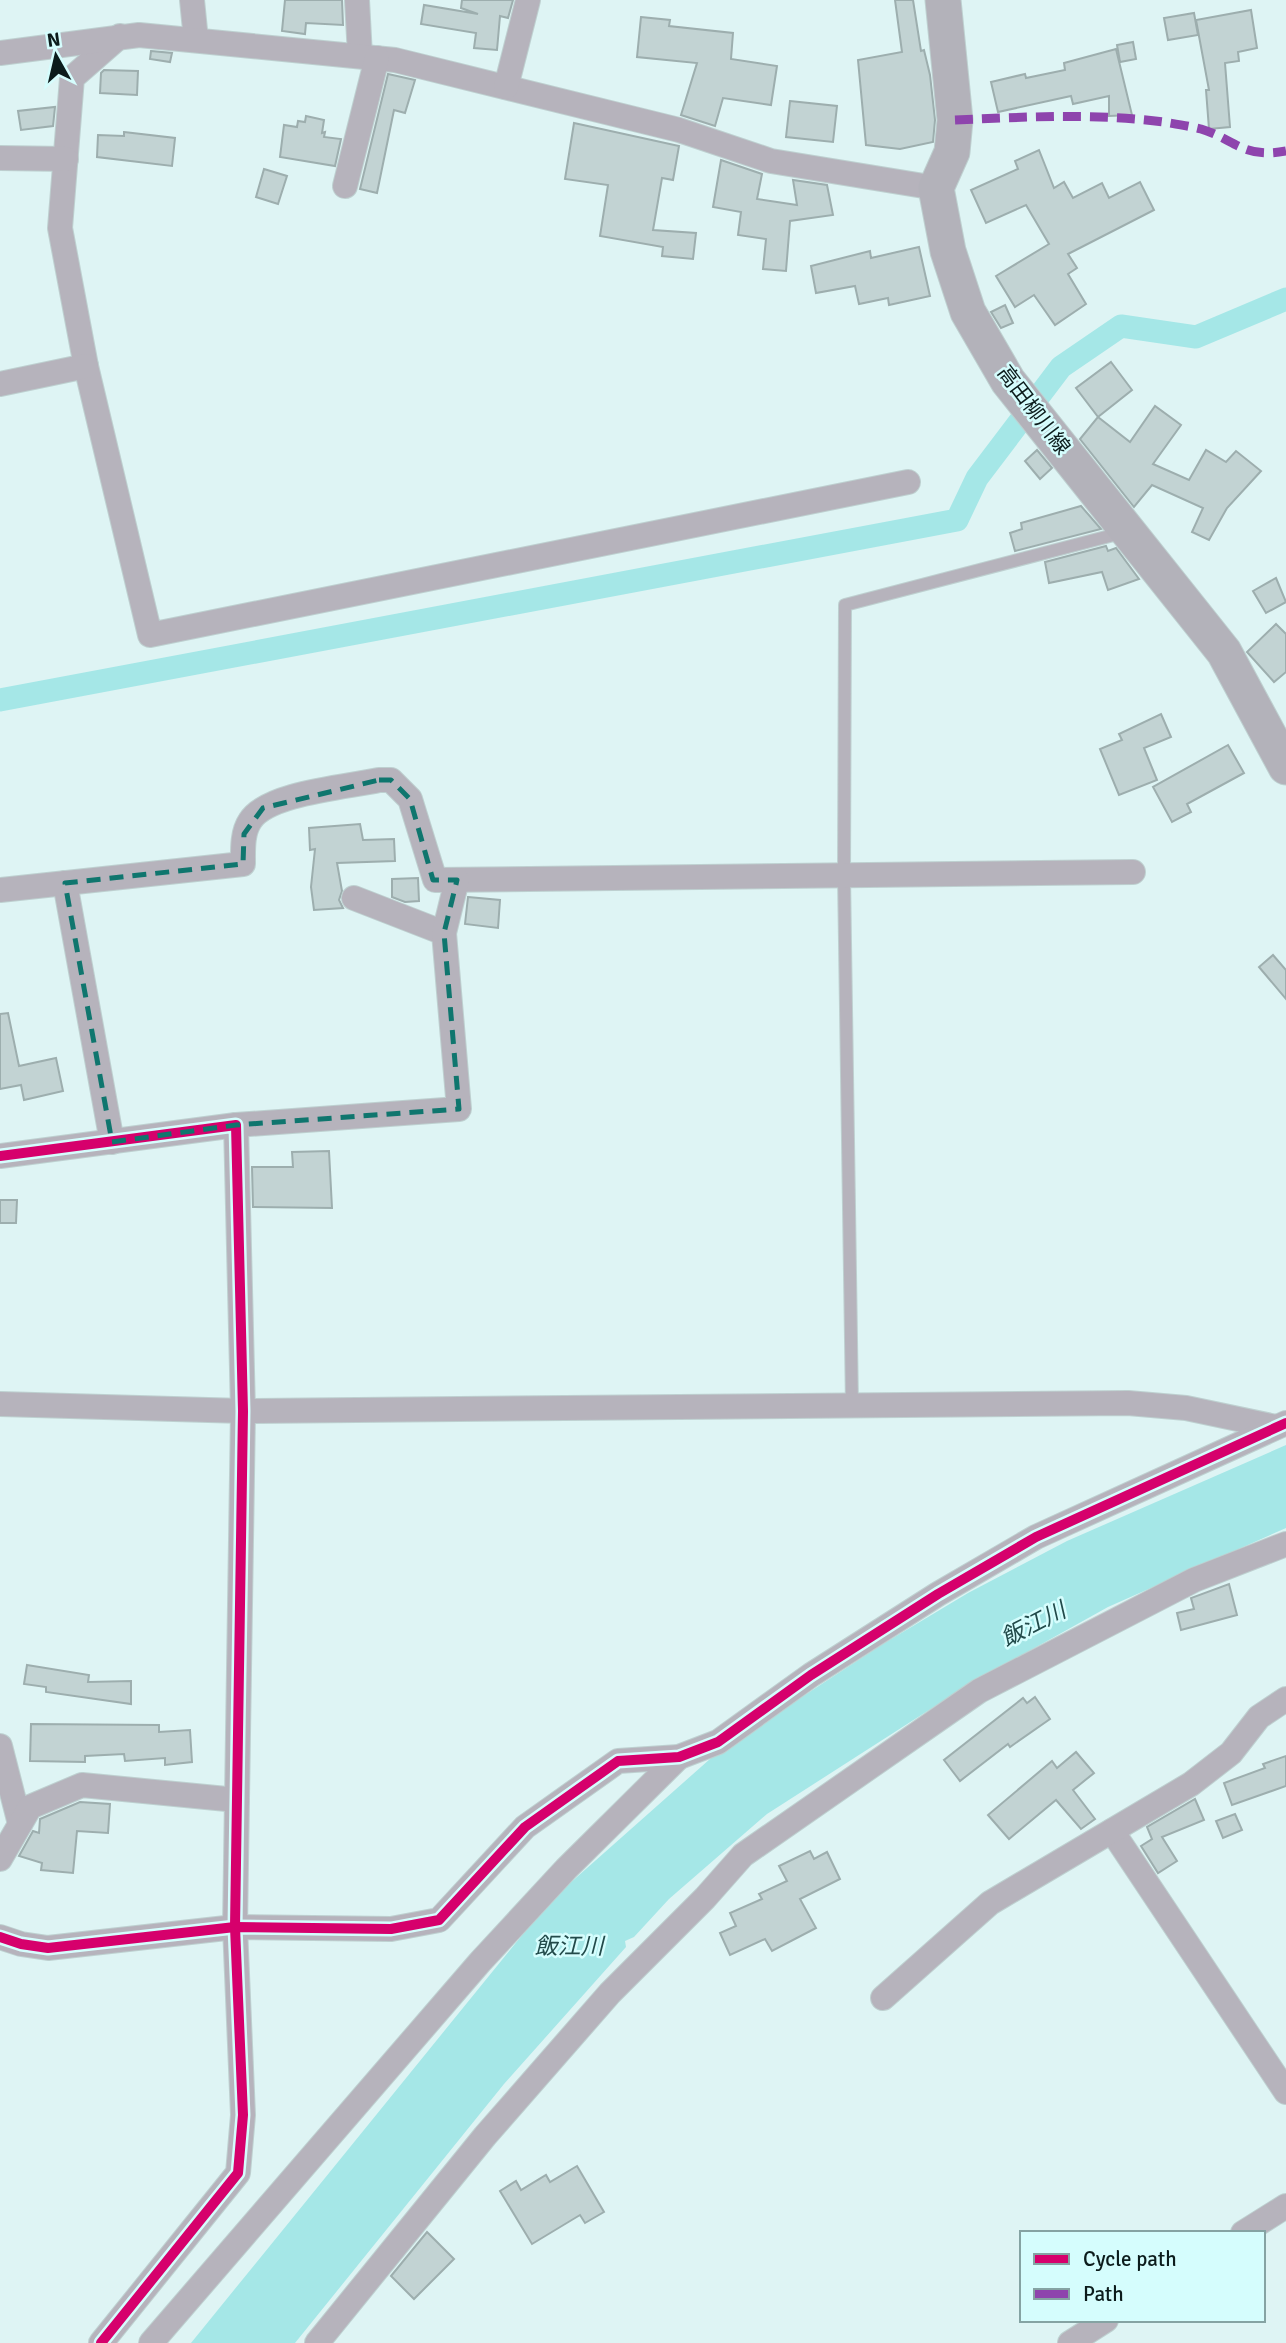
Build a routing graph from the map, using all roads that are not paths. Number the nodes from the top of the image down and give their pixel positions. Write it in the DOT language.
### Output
graph roads {
  1 [pos="192,0"];
  2 [pos="357,0"];
  3 [pos="528,0"];
  4 [pos="943,0"];
  5 [pos="120,36"];
  6 [pos="196,40"];
  7 [pos="0,53"];
  8 [pos="369,57"];
  9 [pos="506,87"];
  10 [pos="0,158"];
  11 [pos="66,159"];
  12 [pos="345,186"];
  13 [pos="936,188"];
  14 [pos="86,366"];
  15 [pos="0,384"];
  16 [pos="908,482"];
  17 [pos="1128,531"];
  18 [pos="1286,767"];
  19 [pos="1133,872"];
  20 [pos="844,876"];
  21 [pos="457,880"];
  22 [pos="65,883"];
  23 [pos="0,890"];
  24 [pos="354,898"];
  25 [pos="444,933"];
  26 [pos="236,1125"];
  27 [pos="112,1142"];
  28 [pos="0,1156"];
  29 [pos="0,1404"];
  30 [pos="852,1406"];
  31 [pos="243,1411"];
  32 [pos="1281,1425"];
  33 [pos="1286,1544"];
  34 [pos="1286,1699"];
  35 [pos="0,1746"];
  36 [pos="679,1757"];
  37 [pos="237,1800"];
  38 [pos="20,1824"];
  39 [pos="1112,1830"];
  40 [pos="0,1859"];
  41 [pos="235,1927"];
  42 [pos="0,1937"];
  43 [pos="883,1998"];
  44 [pos="1286,2092"];
  45 [pos="1286,2206"];
  46 [pos="1246,2231"];
  47 [pos="1103,2322"];
  48 [pos="101,2343"];
  49 [pos="151,2343"];
  50 [pos="317,2343"];
  51 [pos="1070,2343"];
  1 -- 6 [label="street"];
  2 -- 8 [label="street"];
  3 -- 9 [label="street"];
  4 -- 13 [label="main road"];
  5 -- 6 [label="street"];
  5 -- 7 [label="street"];
  5 -- 11 [label="street"];
  6 -- 8 [label="street"];
  8 -- 9 [label="street"];
  8 -- 12 [label="street"];
  9 -- 13 [label="street"];
  10 -- 11 [label="street"];
  11 -- 14 [label="street"];
  13 -- 17 [label="main road, 高田柳川線"];
  14 -- 15 [label="street"];
  14 -- 16 [label="street"];
  17 -- 18 [label="main road, 高田柳川線"];
  17 -- 20 [label="lane"];
  19 -- 20 [label="street"];
  20 -- 21 [label="street"];
  20 -- 30 [label="lane"];
  21 -- 22 [label="street"];
  21 -- 25 [label="street"];
  22 -- 23 [label="street"];
  22 -- 27 [label="street"];
  24 -- 25 [label="street"];
  25 -- 26 [label="street"];
  26 -- 27 [label="street"];
  26 -- 31 [label="street"];
  27 -- 28 [label="street"];
  29 -- 31 [label="street"];
  30 -- 31 [label="street"];
  30 -- 32 [label="street"];
  31 -- 37 [label="street"];
  32 -- 36 [label="street"];
  33 -- 50 [label="street"];
  34 -- 39 [label="street"];
  35 -- 38 [label="street"];
  36 -- 41 [label="street"];
  36 -- 49 [label="street"];
  37 -- 38 [label="street"];
  37 -- 41 [label="street"];
  38 -- 40 [label="street"];
  39 -- 43 [label="street"];
  39 -- 44 [label="street"];
  41 -- 42 [label="street"];
  41 -- 48 [label="street"];
  45 -- 46 [label="street"];
  47 -- 51 [label="street"];
}
